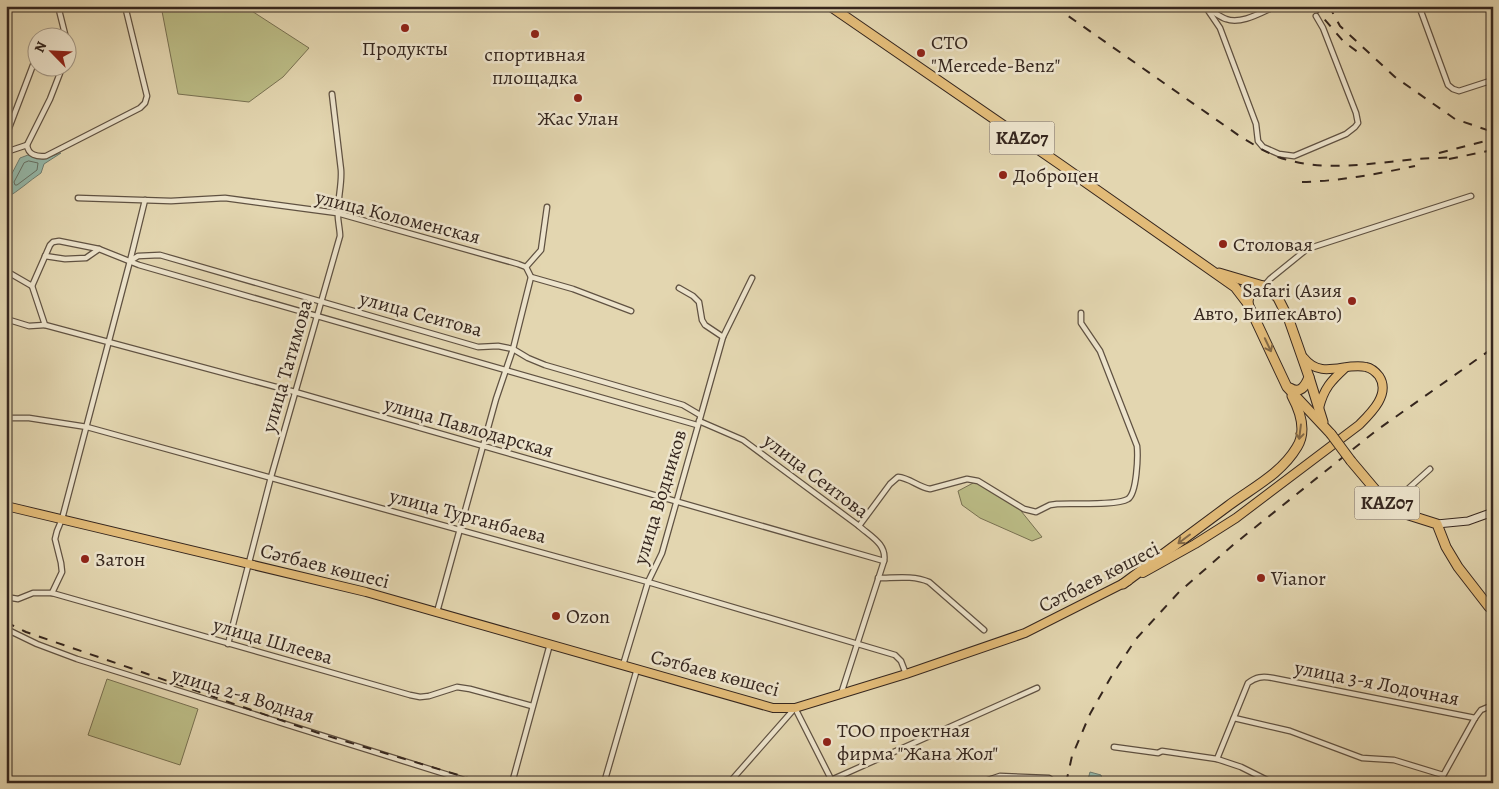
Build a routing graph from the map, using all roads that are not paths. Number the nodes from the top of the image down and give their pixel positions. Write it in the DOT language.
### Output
graph roads {
  1 [pos="58,6"];
  2 [pos="125,6"];
  3 [pos="830,6"];
  4 [pos="1205,6"];
  5 [pos="1276,6"];
  6 [pos="1419,6"];
  7 [pos="1316,16"];
  8 [pos="64,28"];
  9 [pos="28,78"];
  10 [pos="58,78"];
  11 [pos="1493,80"];
  12 [pos="332,94"];
  13 [pos="6,136"];
  14 [pos="27,144"];
  15 [pos="8,152"];
  16 [pos="6,157"];
  17 [pos="1470,196"];
  18 [pos="78,198"];
  19 [pos="145,200"];
  20 [pos="547,207"];
  21 [pos="337,213"];
  22 [pos="98,249"];
  23 [pos="45,256"];
  24 [pos="130,261"];
  25 [pos="526,267"];
  26 [pos="6,271"];
  27 [pos="1214,271"];
  28 [pos="531,277"];
  29 [pos="752,278"];
  30 [pos="32,286"];
  31 [pos="1263,286"];
  32 [pos="680,288"];
  33 [pos="321,302"];
  34 [pos="1248,304"];
  35 [pos="632,311"];
  36 [pos="1081,313"];
  37 [pos="317,317"];
  38 [pos="6,319"];
  39 [pos="45,325"];
  40 [pos="723,337"];
  41 [pos="109,342"];
  42 [pos="513,349"];
  43 [pos="1300,352"];
  44 [pos="1346,368"];
  45 [pos="506,370"];
  46 [pos="1309,377"];
  47 [pos="1287,387"];
  48 [pos="295,392"];
  49 [pos="1318,410"];
  50 [pos="6,418"];
  51 [pos="699,420"];
  52 [pos="1324,425"];
  53 [pos="87,427"];
  54 [pos="483,446"];
  55 [pos="1430,469"];
  56 [pos="271,478"];
  57 [pos="676,502"];
  58 [pos="6,506"];
  59 [pos="1389,506"];
  60 [pos="1493,512"];
  61 [pos="62,519"];
  62 [pos="1437,524"];
  63 [pos="858,526"];
  64 [pos="460,529"];
  65 [pos="884,561"];
  66 [pos="247,564"];
  67 [pos="878,578"];
  68 [pos="648,582"];
  69 [pos="1123,584"];
  70 [pos="52,593"];
  71 [pos="6,597"];
  72 [pos="1493,608"];
  73 [pos="437,612"];
  74 [pos="6,629"];
  75 [pos="984,630"];
  76 [pos="858,643"];
  77 [pos="228,644"];
  78 [pos="550,644"];
  79 [pos="624,665"];
  80 [pos="637,669"];
  81 [pos="906,674"];
  82 [pos="1037,688"];
  83 [pos="840,695"];
  84 [pos="1493,705"];
  85 [pos="532,706"];
  86 [pos="795,708"];
  87 [pos="1234,718"];
  88 [pos="1475,718"];
  89 [pos="1114,747"];
  90 [pos="1217,759"];
  91 [pos="1443,775"];
  92 [pos="830,782"];
  93 [pos="474,783"];
  94 [pos="512,783"];
  95 [pos="604,783"];
  96 [pos="729,783"];
  97 [pos="979,783"];
  98 [pos="1056,783"];
  99 [pos="1273,783"];
  100 [pos="1439,783"];
  1 -- 8 [label="street"];
  2 -- 14 [label="street"];
  3 -- 27 [label="highway, KAZ07"];
  4 -- 5 [label="street"];
  4 -- 7 [label="street"];
  6 -- 11 [label="street"];
  9 -- 13 [label="street"];
  10 -- 14 [label="street"];
  12 -- 21 [label="street, улица Татимова"];
  14 -- 15 [label="street"];
  15 -- 16 [label="street"];
  17 -- 31 [label="street"];
  18 -- 19 [label="street, улица Коломенская"];
  19 -- 21 [label="street, улица Коломенская"];
  19 -- 24 [label="street"];
  20 -- 25 [label="street"];
  21 -- 25 [label="street, улица Коломенская"];
  21 -- 33 [label="street, улица Татимова"];
  22 -- 23 [label="street"];
  22 -- 23 [label="street, улица Сеитова"];
  22 -- 24 [label="street, улица Сеитова"];
  23 -- 30 [label="street, улица Сеитова"];
  24 -- 33 [label="street, улица Сеитова"];
  24 -- 37 [label="street, улица Сеитова"];
  24 -- 41 [label="street"];
  25 -- 28 [label="street"];
  26 -- 30 [label="street"];
  27 -- 31 [label="highway, KAZ07"];
  27 -- 34 [label="highway, KAZ07"];
  28 -- 35 [label="street"];
  28 -- 42 [label="street"];
  29 -- 40 [label="street, улица Водников"];
  30 -- 39 [label="street"];
  31 -- 34 [label="highway"];
  31 -- 43 [label="highway, KAZ07"];
  32 -- 40 [label="street"];
  33 -- 37 [label="street, улица Татимова"];
  33 -- 42 [label="street, улица Сеитова"];
  34 -- 47 [label="highway, KAZ07, one-way"];
  36 -- 63 [label="street"];
  37 -- 45 [label="street, улица Сеитова"];
  37 -- 48 [label="street, улица Татимова"];
  38 -- 39 [label="street, улица Павлодарская"];
  39 -- 41 [label="street, улица Павлодарская"];
  40 -- 51 [label="street, улица Водников"];
  41 -- 48 [label="street, улица Павлодарская"];
  41 -- 53 [label="street"];
  42 -- 45 [label="street"];
  42 -- 51 [label="street, улица Сеитова"];
  43 -- 44 [label="main road, Сәтбаев көшесі"];
  43 -- 46 [label="highway, KAZ07"];
  44 -- 49 [label="main road"];
  44 -- 69 [label="main road, Сәтбаев көшесі"];
  45 -- 51 [label="street, улица Сеитова"];
  45 -- 54 [label="street"];
  46 -- 47 [label="highway"];
  46 -- 49 [label="highway, KAZ07"];
  47 -- 52 [label="highway, KAZ07"];
  47 -- 69 [label="highway, one-way"];
  48 -- 54 [label="street, улица Павлодарская"];
  48 -- 56 [label="street, улица Татимова"];
  49 -- 52 [label="highway"];
  50 -- 53 [label="street, улица Турганбаева"];
  51 -- 57 [label="street, улица Водников"];
  51 -- 63 [label="street, улица Сеитова"];
  52 -- 59 [label="highway, KAZ07, bridge"];
  53 -- 56 [label="street, улица Турганбаева"];
  53 -- 61 [label="street"];
  54 -- 57 [label="street, улица Павлодарская"];
  54 -- 64 [label="street"];
  55 -- 59 [label="street"];
  56 -- 64 [label="street, улица Турганбаева"];
  56 -- 66 [label="street, улица Татимова"];
  57 -- 65 [label="street, улица Павлодарская"];
  57 -- 68 [label="street, улица Водников"];
  58 -- 61 [label="main road, Сәтбаев көшесі"];
  59 -- 62 [label="highway, KAZ07"];
  60 -- 62 [label="main road"];
  61 -- 66 [label="main road, Сәтбаев көшесі"];
  61 -- 70 [label="street"];
  62 -- 72 [label="highway, KAZ07"];
  63 -- 65 [label="street, улица Сеитова"];
  64 -- 68 [label="street, улица Турганбаева"];
  64 -- 73 [label="street"];
  65 -- 67 [label="street"];
  66 -- 73 [label="main road, Сәтбаев көшесі"];
  66 -- 77 [label="street, улица Татимова"];
  67 -- 75 [label="street"];
  67 -- 76 [label="street"];
  68 -- 76 [label="street, улица Турганбаева"];
  68 -- 79 [label="street, улица Водников"];
  69 -- 81 [label="main road, Сәтбаев көшесі"];
  70 -- 71 [label="street, улица Шлеева"];
  70 -- 77 [label="street, улица Шлеева"];
  73 -- 78 [label="main road, Сәтбаев көшесі"];
  74 -- 93 [label="street, улица 2-я Водная"];
  76 -- 81 [label="street, улица Турганбаева"];
  76 -- 83 [label="street"];
  77 -- 85 [label="street, улица Шлеева"];
  78 -- 79 [label="main road, Сәтбаев көшесі"];
  78 -- 85 [label="street"];
  79 -- 80 [label="main road, Сәтбаев көшесі"];
  80 -- 86 [label="main road, Сәтбаев көшесі"];
  80 -- 95 [label="street"];
  81 -- 83 [label="main road, Сәтбаев көшесі"];
  82 -- 92 [label="street"];
  83 -- 86 [label="main road, Сәтбаев көшесі"];
  84 -- 88 [label="street"];
  85 -- 94 [label="street"];
  86 -- 92 [label="street"];
  86 -- 96 [label="street"];
  87 -- 88 [label="street, улица 3-я Лодочная"];
  87 -- 90 [label="street, улица 3-я Лодочная"];
  87 -- 91 [label="street"];
  88 -- 91 [label="street, улица 3-я Лодочная"];
  89 -- 90 [label="street"];
  90 -- 99 [label="street"];
  91 -- 100 [label="street, улица 3-я Лодочная"];
  97 -- 98 [label="street"];
}
